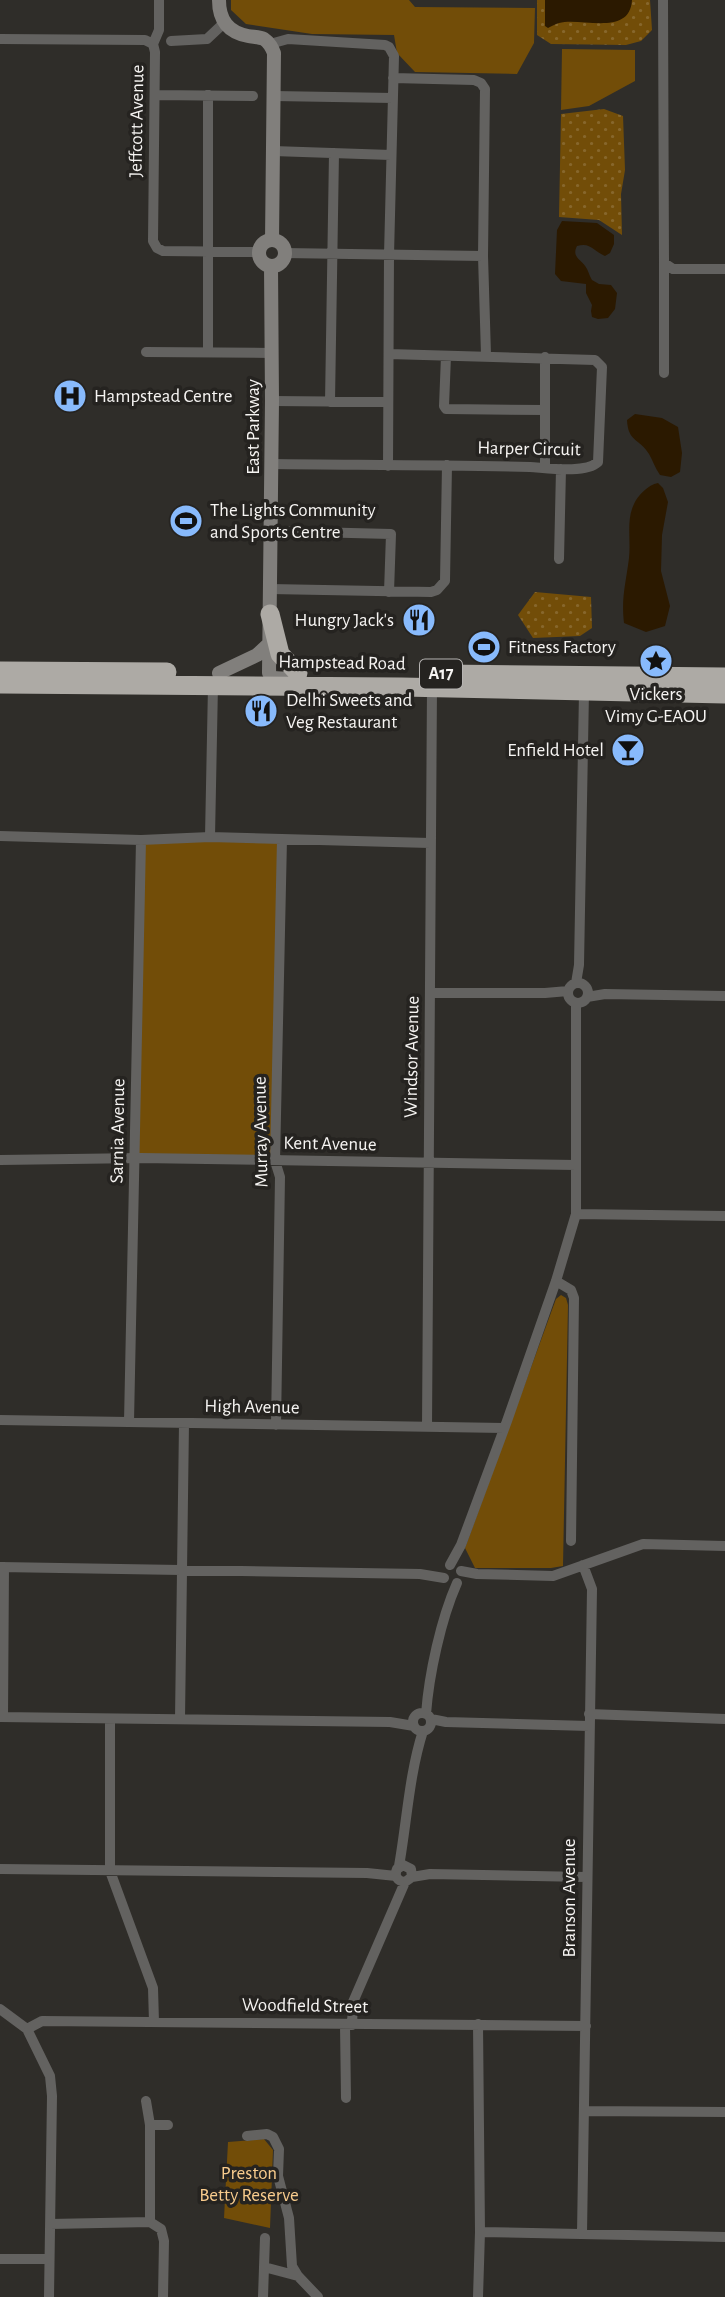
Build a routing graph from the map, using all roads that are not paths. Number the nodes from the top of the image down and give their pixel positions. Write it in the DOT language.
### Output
graph roads {
  1 [pos="159,0"];
  2 [pos="219,0"];
  3 [pos="663,0"];
  4 [pos="224,23"];
  5 [pos="0,39"];
  6 [pos="171,41"];
  7 [pos="153,44"];
  8 [pos="270,44"];
  9 [pos="393,78"];
  10 [pos="155,95"];
  11 [pos="208,95"];
  12 [pos="253,96"];
  13 [pos="274,96"];
  14 [pos="393,98"];
  15 [pos="273,150"];
  16 [pos="334,153"];
  17 [pos="391,155"];
  18 [pos="272,240"];
  19 [pos="208,252"];
  20 [pos="259,252"];
  21 [pos="284,253"];
  22 [pos="334,253"];
  23 [pos="389,255"];
  24 [pos="483,256"];
  25 [pos="664,263"];
  26 [pos="271,266"];
  27 [pos="725,269"];
  28 [pos="146,352"];
  29 [pos="208,352"];
  30 [pos="272,353"];
  31 [pos="389,354"];
  32 [pos="486,355"];
  33 [pos="446,356"];
  34 [pos="545,357"];
  35 [pos="664,373"];
  36 [pos="272,401"];
  37 [pos="330,401"];
  38 [pos="387,402"];
  39 [pos="545,410"];
  40 [pos="272,464"];
  41 [pos="447,465"];
  42 [pos="388,466"];
  43 [pos="545,468"];
  44 [pos="561,469"];
  45 [pos="271,531"];
  46 [pos="559,559"];
  47 [pos="270,589"];
  48 [pos="389,592"];
  49 [pos="270,614"];
  50 [pos="270,643"];
  51 [pos="0,671"];
  52 [pos="269,673"];
  53 [pos="215,677"];
  54 [pos="725,677"];
  55 [pos="299,680"];
  56 [pos="584,683"];
  57 [pos="0,684"];
  58 [pos="432,687"];
  59 [pos="725,694"];
  60 [pos="0,836"];
  61 [pos="210,837"];
  62 [pos="282,839"];
  63 [pos="141,840"];
  64 [pos="430,843"];
  65 [pos="430,993"];
  66 [pos="578,994"];
  67 [pos="725,996"];
  68 [pos="135,1158"];
  69 [pos="0,1160"];
  70 [pos="275,1161"];
  71 [pos="428,1164"];
  72 [pos="576,1165"];
  73 [pos="576,1214"];
  74 [pos="725,1216"];
  75 [pos="556,1281"];
  76 [pos="0,1420"];
  77 [pos="129,1422"];
  78 [pos="184,1423"];
  79 [pos="276,1424"];
  80 [pos="426,1427"];
  81 [pos="504,1428"];
  82 [pos="571,1541"];
  83 [pos="725,1546"];
  84 [pos="583,1564"];
  85 [pos="2,1567"];
  86 [pos="181,1569"];
  87 [pos="453,1574"];
  88 [pos="1,1717"];
  89 [pos="725,1718"];
  90 [pos="110,1719"];
  91 [pos="180,1719"];
  92 [pos="589,1720"];
  93 [pos="422,1722"];
  94 [pos="0,1869"];
  95 [pos="110,1871"];
  96 [pos="403,1873"];
  97 [pos="586,1877"];
  98 [pos="0,2009"];
  99 [pos="154,2022"];
  100 [pos="478,2024"];
  101 [pos="349,2025"];
  102 [pos="586,2026"];
  103 [pos="27,2029"];
  104 [pos="346,2098"];
  105 [pos="146,2101"];
  106 [pos="585,2111"];
  107 [pos="725,2112"];
  108 [pos="149,2125"];
  109 [pos="168,2126"];
  110 [pos="247,2136"];
  111 [pos="149,2222"];
  112 [pos="50,2224"];
  113 [pos="480,2232"];
  114 [pos="582,2234"];
  115 [pos="725,2237"];
  116 [pos="265,2238"];
  117 [pos="0,2259"];
  118 [pos="49,2259"];
  119 [pos="264,2267"];
  120 [pos="298,2276"];
  121 [pos="49,2297"];
  122 [pos="163,2297"];
  123 [pos="262,2297"];
  124 [pos="318,2297"];
  125 [pos="478,2297"];
  1 -- 7 [label="street"];
  2 -- 4 [label="street"];
  3 -- 25 [label="street"];
  4 -- 6 [label="street"];
  4 -- 8 [label="street"];
  5 -- 7 [label="street, Jeffcott Avenue"];
  7 -- 10 [label="street, Jeffcott Avenue"];
  8 -- 9 [label="street"];
  8 -- 13 [label="street"];
  9 -- 14 [label="street"];
  9 -- 24 [label="street"];
  10 -- 11 [label="street"];
  10 -- 19 [label="street, Jeffcott Avenue"];
  11 -- 12 [label="street"];
  11 -- 19 [label="street"];
  13 -- 14 [label="street"];
  13 -- 15 [label="street"];
  14 -- 17 [label="street"];
  15 -- 16 [label="street"];
  15 -- 18 [label="street"];
  16 -- 17 [label="street"];
  16 -- 22 [label="street"];
  17 -- 23 [label="street"];
  18 -- 20 [label="street"];
  18 -- 21 [label="street"];
  19 -- 20 [label="street, Jeffcott Avenue"];
  19 -- 29 [label="street"];
  20 -- 26 [label="street"];
  21 -- 22 [label="street"];
  21 -- 26 [label="street"];
  22 -- 23 [label="street"];
  22 -- 37 [label="street"];
  23 -- 24 [label="street"];
  23 -- 31 [label="street"];
  24 -- 32 [label="street"];
  25 -- 27 [label="street"];
  25 -- 35 [label="street"];
  26 -- 30 [label="street, East Parkway"];
  28 -- 29 [label="street"];
  29 -- 30 [label="street"];
  30 -- 36 [label="street, East Parkway"];
  31 -- 33 [label="street, Harper Circuit"];
  31 -- 38 [label="street"];
  32 -- 33 [label="street, Harper Circuit"];
  32 -- 34 [label="street, Harper Circuit"];
  33 -- 39 [label="street"];
  34 -- 39 [label="street"];
  34 -- 44 [label="street, Harper Circuit"];
  36 -- 37 [label="street"];
  36 -- 40 [label="street, East Parkway"];
  37 -- 38 [label="street"];
  38 -- 42 [label="street"];
  39 -- 43 [label="street"];
  40 -- 42 [label="street, Harper Circuit"];
  40 -- 45 [label="street, East Parkway"];
  41 -- 42 [label="street, Harper Circuit"];
  41 -- 43 [label="street, Harper Circuit"];
  41 -- 48 [label="street"];
  43 -- 44 [label="street, Harper Circuit"];
  44 -- 46 [label="street"];
  45 -- 47 [label="street, East Parkway"];
  45 -- 48 [label="street"];
  47 -- 48 [label="street"];
  47 -- 49 [label="street, East Parkway"];
  49 -- 50 [label="street, East Parkway"];
  49 -- 55 [label="highway"];
  50 -- 52 [label="street, East Parkway"];
  50 -- 53 [label="street"];
  51 -- 53 [label="highway, Hampstead Road / A17"];
  52 -- 53 [label="highway, Hampstead Road / A17"];
  52 -- 55 [label="highway, Hampstead Road / A17"];
  53 -- 55 [label="highway, Hampstead Road / A17"];
  53 -- 57 [label="highway, Hampstead Road / A17"];
  53 -- 61 [label="street"];
  54 -- 56 [label="highway, Hampstead Road / A17"];
  55 -- 56 [label="highway, Hampstead Road / A17"];
  55 -- 58 [label="highway, Hampstead Road / A17"];
  56 -- 58 [label="highway, Hampstead Road / A17"];
  56 -- 59 [label="highway, Hampstead Road / A17"];
  56 -- 66 [label="street"];
  58 -- 64 [label="street, Windsor Avenue"];
  60 -- 63 [label="street"];
  61 -- 62 [label="street"];
  61 -- 63 [label="street"];
  62 -- 64 [label="street"];
  62 -- 70 [label="street, Murray Avenue"];
  63 -- 68 [label="street, Sarnia Avenue"];
  64 -- 65 [label="street, Windsor Avenue"];
  65 -- 66 [label="street"];
  65 -- 71 [label="street, Windsor Avenue"];
  66 -- 67 [label="street"];
  66 -- 72 [label="street"];
  68 -- 69 [label="street, Kent Avenue"];
  68 -- 70 [label="street, Kent Avenue"];
  68 -- 77 [label="street, Sarnia Avenue"];
  70 -- 71 [label="street, Kent Avenue"];
  70 -- 79 [label="street, Murray Avenue"];
  71 -- 72 [label="street, Kent Avenue"];
  71 -- 80 [label="street, Windsor Avenue"];
  72 -- 73 [label="street"];
  73 -- 74 [label="street"];
  73 -- 75 [label="street"];
  75 -- 81 [label="street"];
  75 -- 82 [label="street"];
  76 -- 77 [label="street, High Avenue"];
  77 -- 78 [label="street, High Avenue"];
  78 -- 79 [label="street, High Avenue"];
  78 -- 86 [label="street"];
  79 -- 80 [label="street, High Avenue"];
  80 -- 81 [label="street, High Avenue"];
  81 -- 87 [label="street"];
  83 -- 84 [label="street"];
  84 -- 87 [label="street"];
  84 -- 92 [label="street, Branson Avenue"];
  85 -- 86 [label="street"];
  85 -- 88 [label="street"];
  86 -- 87 [label="street"];
  86 -- 91 [label="street"];
  87 -- 93 [label="street"];
  88 -- 90 [label="street"];
  89 -- 92 [label="street"];
  90 -- 91 [label="street"];
  90 -- 95 [label="street"];
  91 -- 93 [label="street"];
  92 -- 93 [label="street"];
  92 -- 97 [label="street, Branson Avenue"];
  93 -- 96 [label="street"];
  94 -- 95 [label="street"];
  95 -- 96 [label="street"];
  95 -- 99 [label="street"];
  96 -- 97 [label="street"];
  96 -- 101 [label="street"];
  97 -- 102 [label="street, Branson Avenue"];
  98 -- 103 [label="street"];
  99 -- 101 [label="street, Woodfield Street"];
  99 -- 103 [label="street, Woodfield Street"];
  100 -- 101 [label="street, Woodfield Street"];
  100 -- 102 [label="street, Woodfield Street"];
  100 -- 113 [label="street"];
  101 -- 104 [label="street"];
  102 -- 106 [label="street, Branson Avenue"];
  103 -- 112 [label="street"];
  105 -- 108 [label="street"];
  106 -- 107 [label="street"];
  106 -- 114 [label="street, Branson Avenue"];
  108 -- 109 [label="street"];
  108 -- 111 [label="street"];
  110 -- 120 [label="street"];
  111 -- 112 [label="street"];
  111 -- 122 [label="street"];
  112 -- 118 [label="street"];
  113 -- 114 [label="street"];
  113 -- 125 [label="street"];
  114 -- 115 [label="street"];
  116 -- 119 [label="street"];
  117 -- 118 [label="street"];
  118 -- 121 [label="street"];
  119 -- 120 [label="street"];
  119 -- 123 [label="street"];
  120 -- 124 [label="street"];
}
